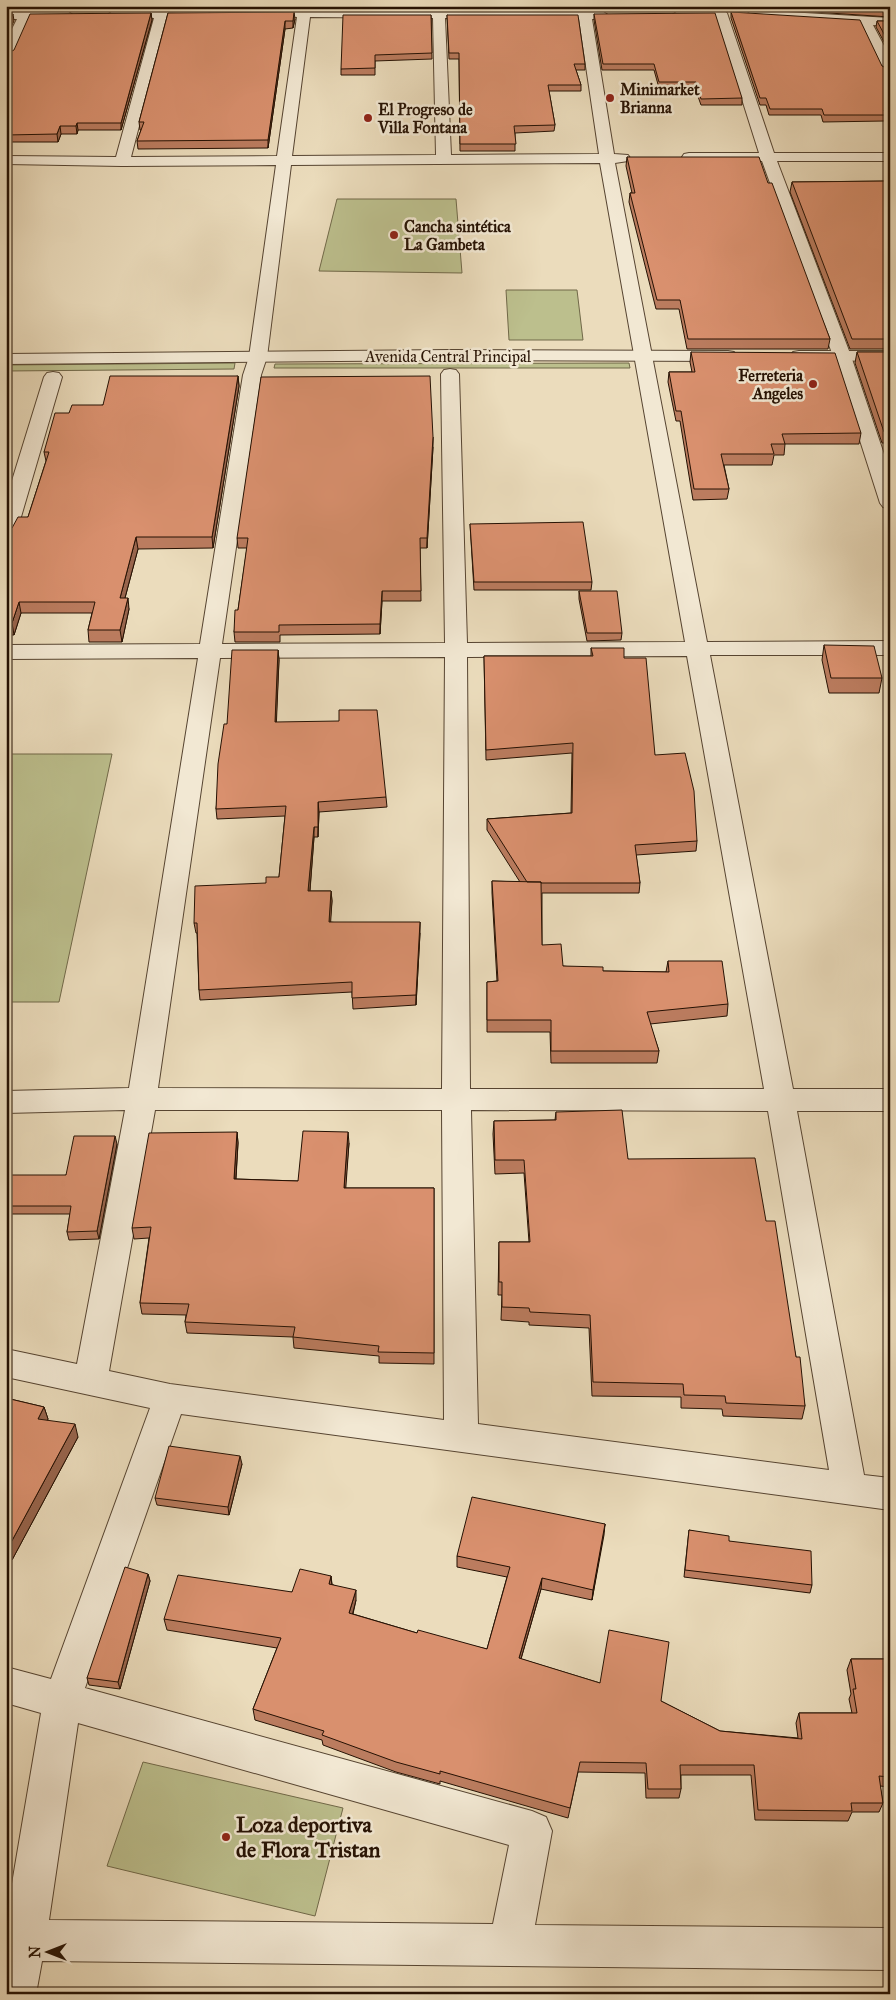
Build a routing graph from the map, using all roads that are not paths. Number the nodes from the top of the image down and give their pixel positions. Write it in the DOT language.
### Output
graph roads {
  1 [pos="768,6"];
  2 [pos="305,10"];
  3 [pos="27,11"];
  4 [pos="163,11"];
  5 [pos="663,11"];
  6 [pos="731,13"];
  7 [pos="219,14"];
  8 [pos="276,14"];
  9 [pos="83,15"];
  10 [pos="103,15"];
  11 [pos="439,15"];
  12 [pos="585,15"];
  13 [pos="614,15"];
  14 [pos="6,16"];
  15 [pos="810,17"];
  16 [pos="864,20"];
  17 [pos="890,22"];
  18 [pos="870,33"];
  19 [pos="890,33"];
  20 [pos="6,56"];
  21 [pos="890,71"];
  22 [pos="768,157"];
  23 [pos="890,157"];
  24 [pos="607,158"];
  25 [pos="635,158"];
  26 [pos="673,158"];
  27 [pos="6,160"];
  28 [pos="444,160"];
  29 [pos="285,161"];
  30 [pos="122,162"];
  31 [pos="742,356"];
  32 [pos="782,356"];
  33 [pos="842,356"];
  34 [pos="890,356"];
  35 [pos="6,359"];
  36 [pos="646,370"];
  37 [pos="254,371"];
  38 [pos="450,374"];
  39 [pos="828,375"];
  40 [pos="856,375"];
  41 [pos="73,377"];
  42 [pos="890,503"];
  43 [pos="6,534"];
  44 [pos="890,648"];
  45 [pos="698,649"];
  46 [pos="456,650"];
  47 [pos="210,651"];
  48 [pos="6,652"];
  49 [pos="456,1098"];
  50 [pos="780,1098"];
  51 [pos="142,1099"];
  52 [pos="890,1100"];
  53 [pos="6,1102"];
  54 [pos="6,1363"];
  55 [pos="91,1380"];
  56 [pos="170,1398"];
  57 [pos="461,1438"];
  58 [pos="849,1487"];
  59 [pos="890,1494"];
  60 [pos="6,1685"];
  61 [pos="62,1700"];
  62 [pos="16,1940"];
  63 [pos="510,1945"];
  64 [pos="890,1949"];
  65 [pos="15,1994"];
  1 -- 15 [label="street"];
  2 -- 8 [label="street"];
  2 -- 11 [label="street"];
  2 -- 29 [label="street"];
  3 -- 9 [label="street"];
  3 -- 14 [label="street"];
  3 -- 20 [label="street"];
  4 -- 7 [label="street"];
  4 -- 10 [label="street"];
  4 -- 30 [label="street"];
  5 -- 6 [label="street"];
  6 -- 15 [label="street"];
  6 -- 22 [label="street"];
  11 -- 12 [label="street"];
  11 -- 28 [label="street"];
  12 -- 13 [label="street"];
  12 -- 24 [label="street"];
  15 -- 16 [label="street"];
  16 -- 17 [label="street"];
  16 -- 18 [label="street"];
  18 -- 19 [label="street"];
  18 -- 21 [label="street"];
  22 -- 23 [label="street"];
  22 -- 26 [label="street"];
  22 -- 33 [label="street"];
  24 -- 25 [label="street"];
  24 -- 28 [label="street"];
  24 -- 36 [label="street"];
  27 -- 30 [label="street"];
  28 -- 29 [label="street"];
  29 -- 30 [label="street"];
  29 -- 37 [label="street"];
  31 -- 36 [label="street, Avenida Central Principal"];
  32 -- 33 [label="street"];
  33 -- 34 [label="street"];
  33 -- 40 [label="street"];
  35 -- 37 [label="street, Avenida Central Principal"];
  36 -- 37 [label="street, Avenida Central Principal"];
  36 -- 45 [label="street"];
  37 -- 47 [label="street"];
  38 -- 46 [label="street"];
  39 -- 40 [label="street"];
  40 -- 42 [label="street"];
  41 -- 43 [label="street"];
  44 -- 45 [label="street"];
  45 -- 46 [label="street"];
  45 -- 50 [label="street"];
  46 -- 47 [label="street"];
  46 -- 49 [label="street"];
  47 -- 48 [label="street"];
  47 -- 51 [label="street"];
  49 -- 50 [label="street"];
  49 -- 51 [label="street"];
  49 -- 57 [label="street"];
  50 -- 52 [label="street"];
  50 -- 58 [label="street"];
  51 -- 53 [label="street"];
  51 -- 55 [label="street"];
  54 -- 55 [label="street"];
  55 -- 56 [label="street"];
  56 -- 57 [label="street"];
  56 -- 61 [label="street"];
  57 -- 58 [label="street"];
  58 -- 59 [label="street"];
  60 -- 61 [label="street"];
  61 -- 62 [label="street"];
  61 -- 63 [label="street"];
  62 -- 63 [label="street"];
  62 -- 65 [label="street"];
  63 -- 64 [label="street"];
}
